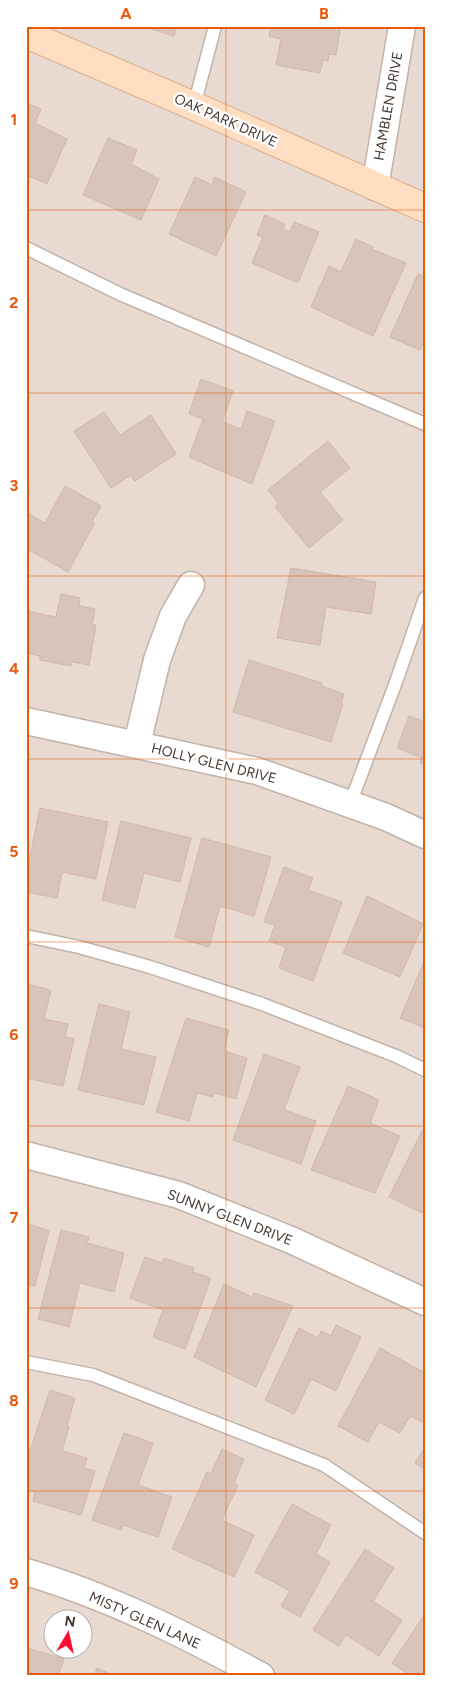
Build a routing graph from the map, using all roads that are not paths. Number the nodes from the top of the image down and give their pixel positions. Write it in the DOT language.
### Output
graph roads {
  1 [pos="215,26"];
  2 [pos="402,26"];
  3 [pos="34,33"];
  4 [pos="194,106"];
  5 [pos="375,187"];
  6 [pos="425,208"];
  7 [pos="26,248"];
  8 [pos="425,424"];
  9 [pos="191,585"];
  10 [pos="425,598"];
  11 [pos="26,721"];
  12 [pos="137,744"];
  13 [pos="350,804"];
  14 [pos="425,835"];
  15 [pos="26,936"];
  16 [pos="425,1070"];
  17 [pos="26,1156"];
  18 [pos="425,1302"];
  19 [pos="26,1362"];
  20 [pos="425,1533"];
  21 [pos="26,1572"];
  22 [pos="261,1676"];
  1 -- 4 [label="lane"];
  2 -- 5 [label="street, HAMBLEN DRIVE"];
  3 -- 4 [label="street, OAK PARK DRIVE"];
  4 -- 5 [label="street, OAK PARK DRIVE"];
  5 -- 6 [label="street, OAK PARK DRIVE"];
  7 -- 8 [label="lane"];
  9 -- 12 [label="street"];
  10 -- 13 [label="lane"];
  11 -- 12 [label="street, HOLLY GLEN DRIVE"];
  12 -- 13 [label="street, HOLLY GLEN DRIVE"];
  13 -- 14 [label="street, HOLLY GLEN DRIVE"];
  15 -- 16 [label="lane"];
  17 -- 18 [label="street, SUNNY GLEN DRIVE"];
  19 -- 20 [label="lane"];
  21 -- 22 [label="street, MISTY GLEN LANE"];
}
